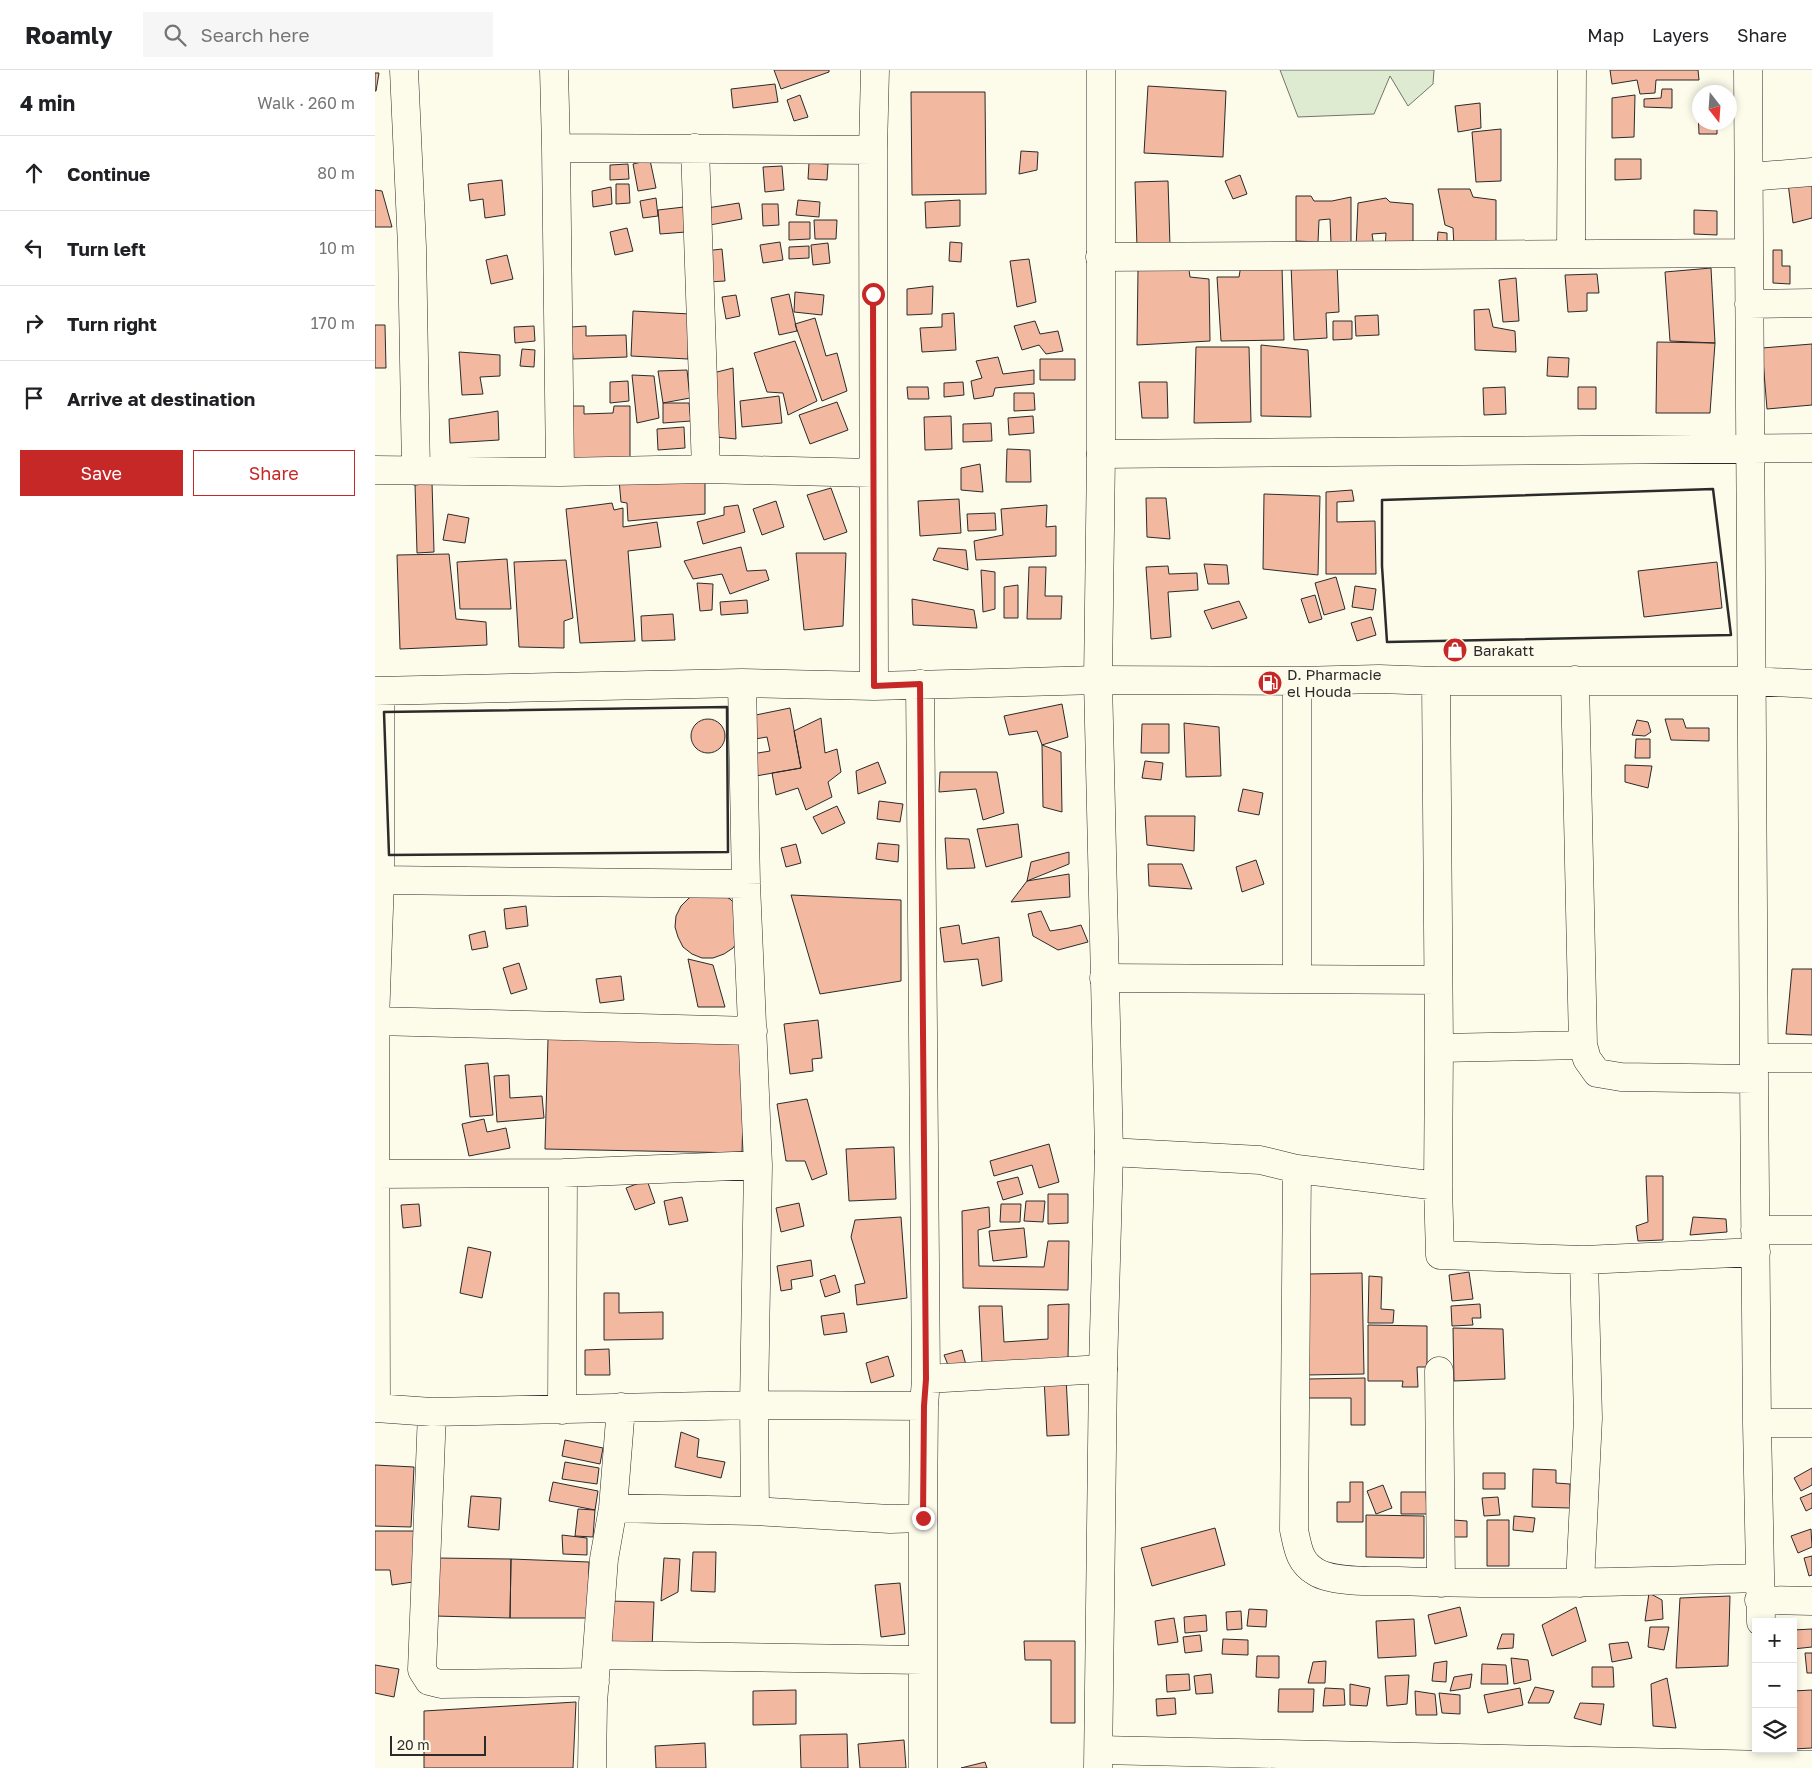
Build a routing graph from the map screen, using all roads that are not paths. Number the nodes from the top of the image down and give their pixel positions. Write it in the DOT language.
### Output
graph roads {
  1 [pos="404,70"];
  2 [pos="554,70"];
  3 [pos="875,70"];
  4 [pos="1101,70"];
  5 [pos="1572,70"];
  6 [pos="1748,70"];
  7 [pos="557,148"];
  8 [pos="695,148"];
  9 [pos="873,150"];
  10 [pos="1812,172"];
  11 [pos="1749,177"];
  12 [pos="1749,253"];
  13 [pos="1571,254"];
  14 [pos="1100,257"];
  15 [pos="1812,303"];
  16 [pos="1749,304"];
  17 [pos="1812,448"];
  18 [pos="1751,449"];
  19 [pos="1101,454"];
  20 [pos="706,469"];
  21 [pos="375,470"];
  22 [pos="416,471"];
  23 [pos="560,472"];
  24 [pos="873,473"];
  25 [pos="1098,680"];
  26 [pos="1575,680"];
  27 [pos="1297,681"];
  28 [pos="1436,681"];
  29 [pos="1751,681"];
  30 [pos="742,683"];
  31 [pos="920,684"];
  32 [pos="1812,684"];
  33 [pos="874,686"];
  34 [pos="377,691"];
  35 [pos="380,880"];
  36 [pos="746,884"];
  37 [pos="1105,978"];
  38 [pos="1297,979"];
  39 [pos="1438,980"];
  40 [pos="375,1021"];
  41 [pos="753,1031"];
  42 [pos="1583,1045"];
  43 [pos="1439,1048"];
  44 [pos="1812,1058"];
  45 [pos="1754,1069"];
  46 [pos="1109,1152"];
  47 [pos="758,1165"];
  48 [pos="1297,1169"];
  49 [pos="563,1173"];
  50 [pos="377,1174"];
  51 [pos="1438,1186"];
  52 [pos="1812,1230"];
  53 [pos="1755,1241"];
  54 [pos="1584,1260"];
  55 [pos="1103,1369"];
  56 [pos="1439,1371"];
  57 [pos="926,1379"];
  58 [pos="754,1405"];
  59 [pos="924,1406"];
  60 [pos="376,1408"];
  61 [pos="621,1408"];
  62 [pos="562,1410"];
  63 [pos="432,1412"];
  64 [pos="1757,1423"];
  65 [pos="1812,1423"];
  66 [pos="613,1508"];
  67 [pos="755,1511"];
  68 [pos="923,1518"];
  69 [pos="1441,1583"];
  70 [pos="1580,1583"];
  71 [pos="1760,1600"];
  72 [pos="1812,1601"];
  73 [pos="597,1655"];
  74 [pos="923,1660"];
  75 [pos="595,1682"];
  76 [pos="1099,1759"];
  77 [pos="1769,1761"];
  78 [pos="1540,1764"];
  79 [pos="1812,1765"];
  80 [pos="592,1768"];
  81 [pos="923,1768"];
  1 -- 22 [label="street"];
  2 -- 7 [label="street"];
  3 -- 9 [label="street"];
  4 -- 14 [label="street"];
  5 -- 13 [label="street"];
  6 -- 11 [label="street"];
  7 -- 8 [label="street"];
  7 -- 23 [label="street"];
  8 -- 9 [label="street"];
  8 -- 20 [label="street"];
  9 -- 24 [label="street"];
  10 -- 11 [label="street"];
  11 -- 12 [label="street"];
  12 -- 13 [label="street"];
  12 -- 16 [label="street"];
  13 -- 14 [label="street"];
  14 -- 19 [label="street"];
  15 -- 16 [label="street"];
  16 -- 18 [label="street"];
  17 -- 18 [label="street"];
  18 -- 19 [label="street"];
  18 -- 29 [label="street"];
  19 -- 25 [label="street"];
  20 -- 23 [label="street"];
  20 -- 24 [label="street"];
  21 -- 22 [label="street"];
  22 -- 23 [label="street"];
  24 -- 33 [label="street"];
  25 -- 27 [label="street"];
  25 -- 31 [label="street"];
  25 -- 37 [label="street"];
  26 -- 28 [label="street"];
  26 -- 29 [label="street"];
  26 -- 42 [label="street"];
  27 -- 28 [label="street"];
  27 -- 38 [label="street"];
  28 -- 39 [label="street"];
  29 -- 32 [label="street"];
  29 -- 45 [label="street"];
  30 -- 33 [label="street"];
  30 -- 34 [label="street"];
  30 -- 36 [label="street"];
  31 -- 33 [label="street"];
  31 -- 57 [label="street"];
  34 -- 35 [label="street"];
  35 -- 36 [label="street"];
  35 -- 40 [label="street"];
  36 -- 41 [label="street"];
  37 -- 38 [label="street"];
  37 -- 46 [label="street"];
  38 -- 39 [label="street"];
  39 -- 43 [label="street"];
  40 -- 41 [label="street"];
  40 -- 50 [label="street"];
  41 -- 47 [label="street"];
  42 -- 43 [label="street"];
  42 -- 45 [label="street"];
  43 -- 51 [label="street"];
  44 -- 45 [label="street"];
  45 -- 53 [label="street"];
  46 -- 48 [label="street"];
  46 -- 55 [label="street"];
  47 -- 49 [label="street"];
  47 -- 58 [label="street"];
  48 -- 51 [label="street"];
  48 -- 69 [label="street"];
  49 -- 50 [label="street"];
  49 -- 62 [label="street"];
  50 -- 60 [label="street"];
  51 -- 54 [label="street"];
  52 -- 53 [label="street"];
  53 -- 54 [label="street"];
  53 -- 64 [label="street"];
  54 -- 70 [label="street"];
  55 -- 57 [label="street"];
  55 -- 76 [label="street"];
  56 -- 69 [label="street"];
  57 -- 59 [label="street"];
  58 -- 59 [label="street"];
  58 -- 61 [label="street"];
  58 -- 67 [label="street"];
  59 -- 68 [label="street"];
  60 -- 63 [label="street"];
  61 -- 62 [label="street"];
  61 -- 66 [label="street"];
  62 -- 63 [label="street"];
  63 -- 75 [label="street"];
  64 -- 65 [label="street"];
  64 -- 71 [label="street"];
  66 -- 67 [label="street"];
  66 -- 73 [label="street"];
  67 -- 68 [label="street"];
  68 -- 74 [label="street"];
  69 -- 70 [label="street"];
  70 -- 71 [label="street"];
  71 -- 72 [label="street"];
  73 -- 74 [label="street"];
  73 -- 75 [label="street"];
  74 -- 81 [label="street"];
  75 -- 80 [label="street"];
  76 -- 78 [label="street"];
  77 -- 78 [label="street"];
  77 -- 79 [label="street"];
}
